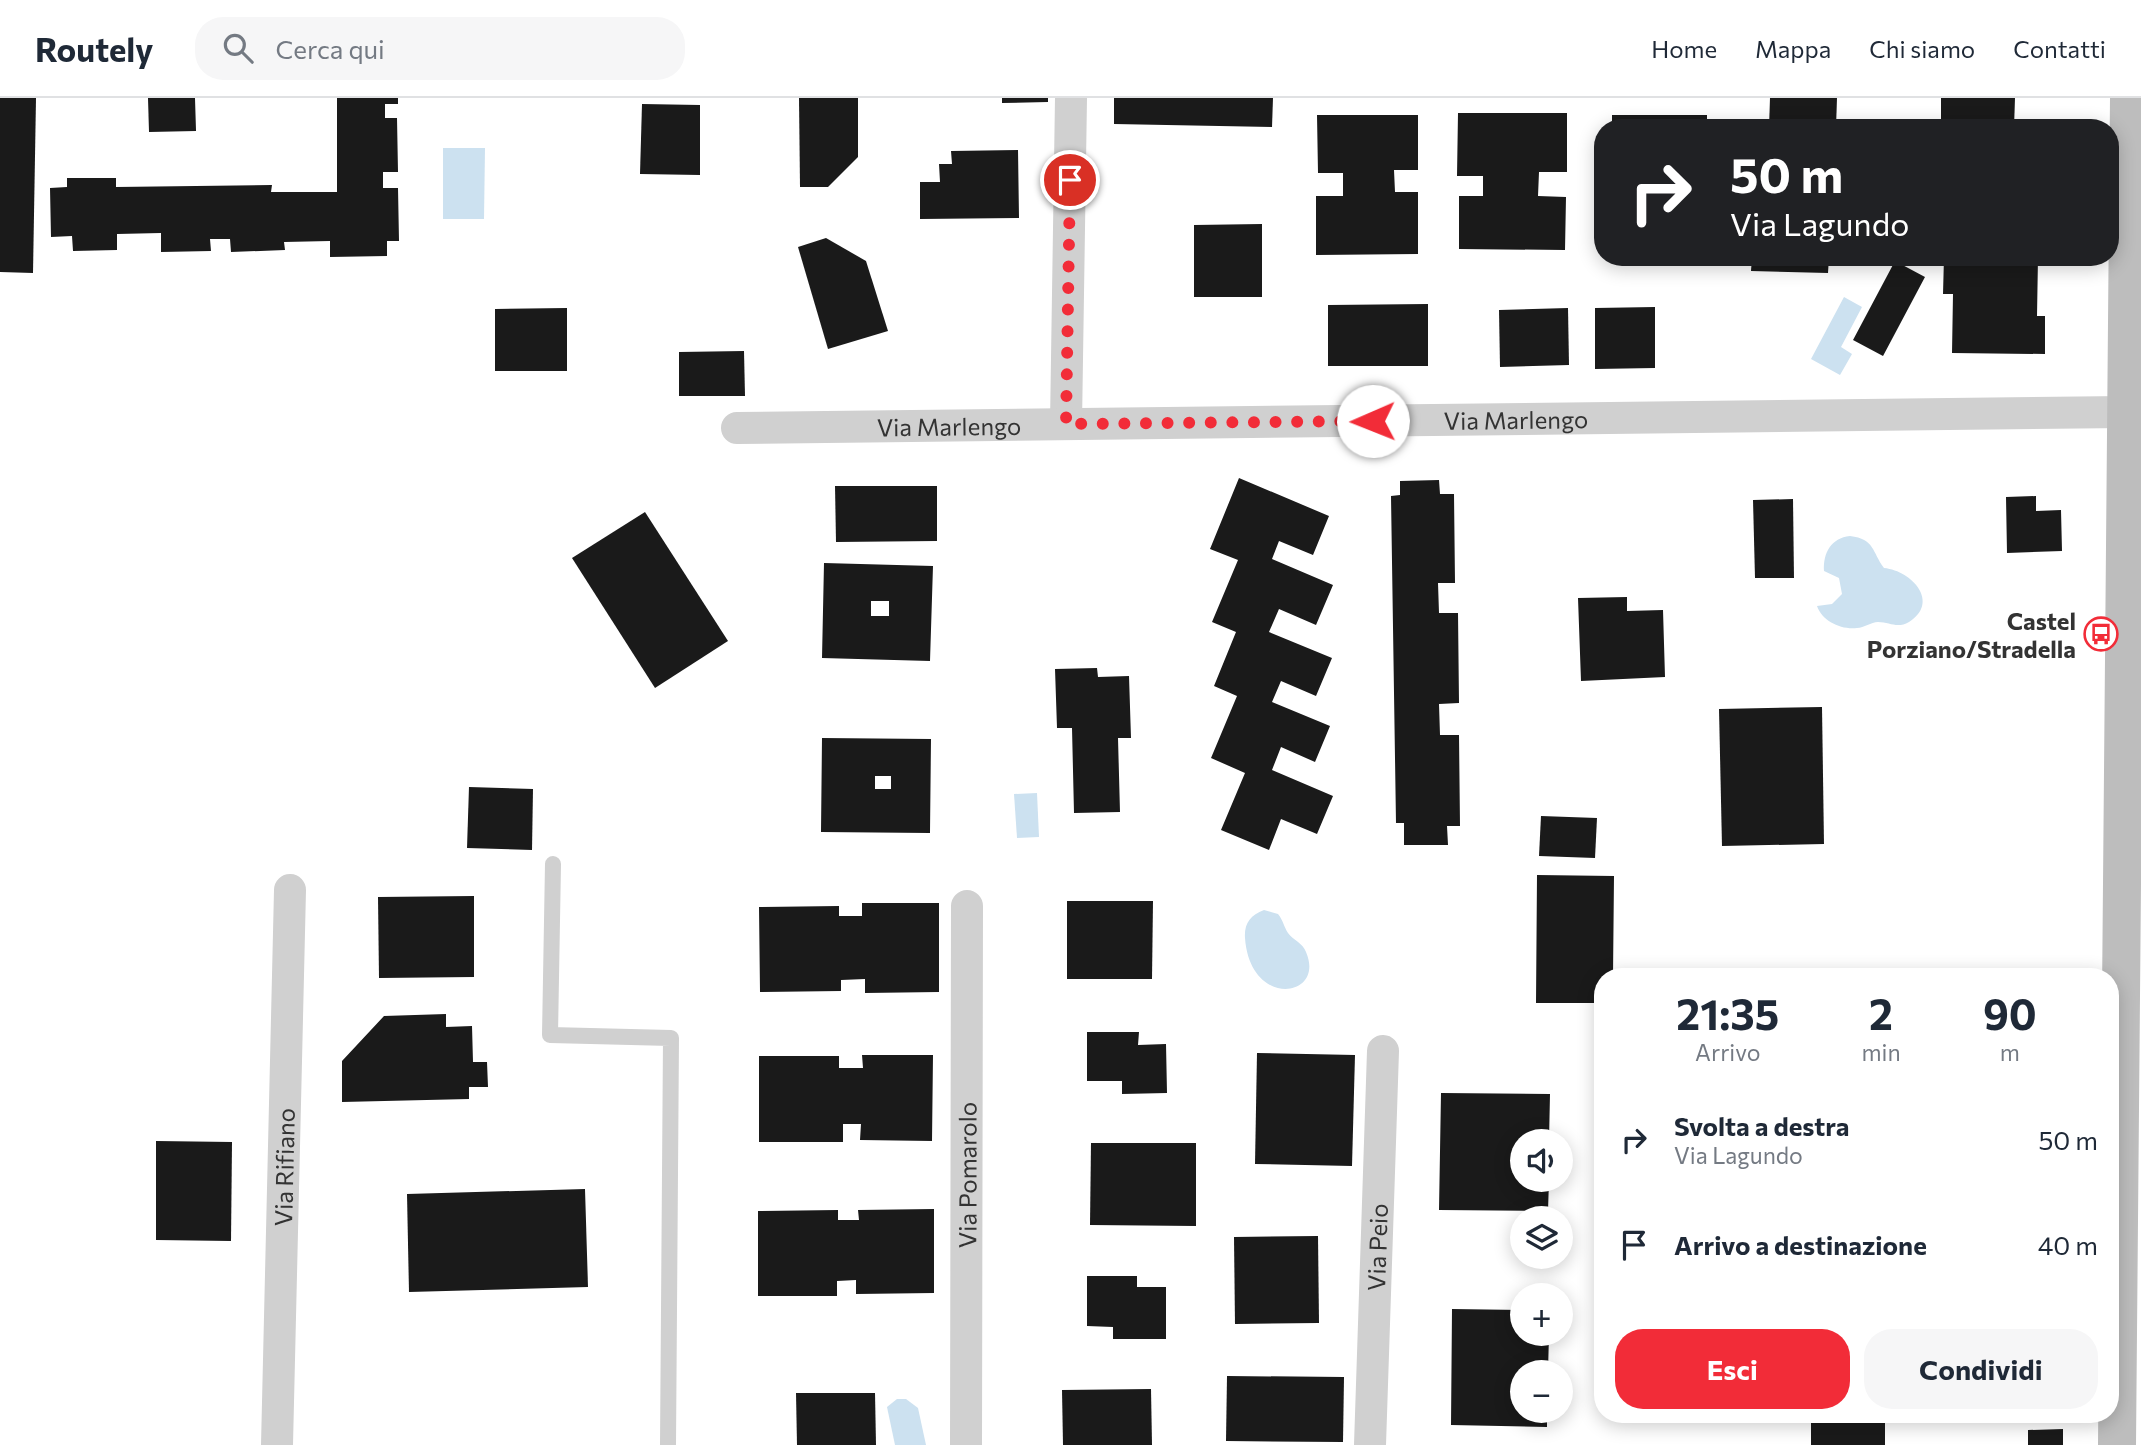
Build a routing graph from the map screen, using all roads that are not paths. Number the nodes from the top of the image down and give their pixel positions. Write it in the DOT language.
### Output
graph roads {
  1 [pos="1071,98"];
  2 [pos="2129,98"];
  3 [pos="2134,258"];
  4 [pos="2125,412"];
  5 [pos="1066,424"];
  6 [pos="737,428"];
  7 [pos="553,864"];
  8 [pos="290,890"];
  9 [pos="967,906"];
  10 [pos="1383,1051"];
  11 [pos="2119,1187"];
  12 [pos="2117,1423"];
  13 [pos="277,1445"];
  14 [pos="668,1445"];
  15 [pos="966,1445"];
  16 [pos="1370,1445"];
  17 [pos="2117,1445"];
  1 -- 5 [label="street"];
  2 -- 3 [label="street"];
  3 -- 4 [label="street"];
  4 -- 5 [label="street, Via Marlengo"];
  4 -- 11 [label="street"];
  5 -- 6 [label="street, Via Marlengo"];
  7 -- 14 [label="lane"];
  8 -- 13 [label="street, Via Rifiano"];
  9 -- 15 [label="street, Via Pomarolo"];
  10 -- 16 [label="street, Via Peio"];
  12 -- 17 [label="street"];
}
